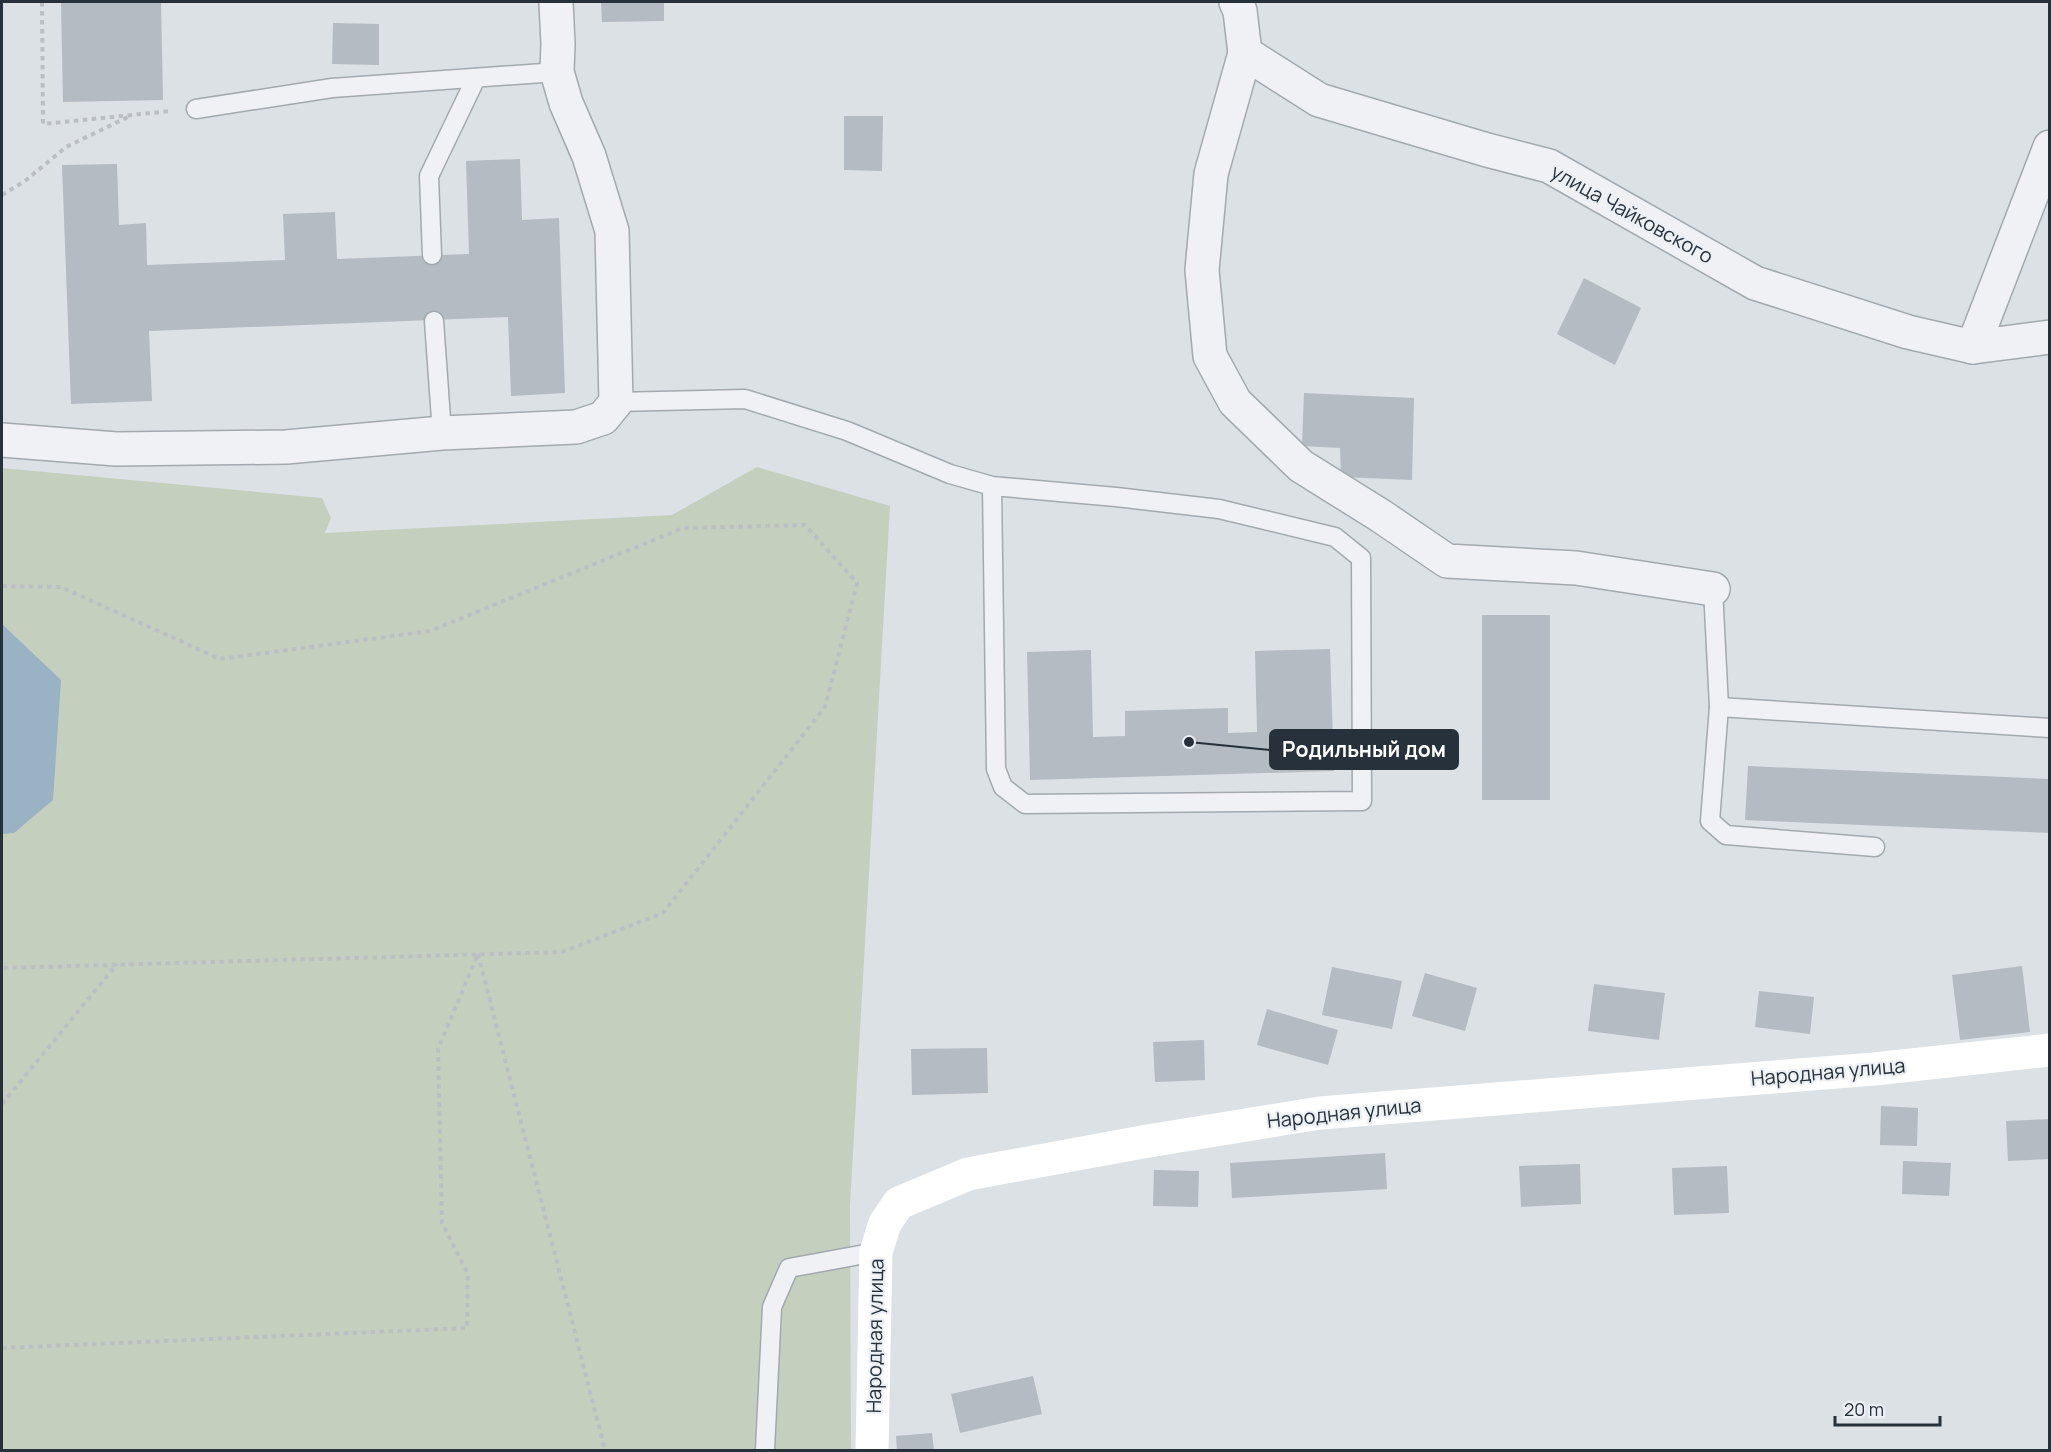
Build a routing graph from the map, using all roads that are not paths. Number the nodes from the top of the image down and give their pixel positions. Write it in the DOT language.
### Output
graph roads {
  1 [pos="556,2"];
  2 [pos="1236,2"];
  3 [pos="1245,53"];
  4 [pos="557,72"];
  5 [pos="476,78"];
  6 [pos="196,109"];
  7 [pos="2049,147"];
  8 [pos="432,255"];
  9 [pos="434,321"];
  10 [pos="2049,337"];
  11 [pos="1973,347"];
  12 [pos="616,402"];
  13 [pos="442,433"];
  14 [pos="2,441"];
  15 [pos="992,486"];
  16 [pos="1713,589"];
  17 [pos="1719,707"];
  18 [pos="2049,728"];
  19 [pos="1875,847"];
  20 [pos="2049,1050"];
  21 [pos="876,1252"];
  22 [pos="765,1450"];
  23 [pos="872,1450"];
  1 -- 4 [label="street"];
  2 -- 3 [label="street"];
  3 -- 11 [label="street, улица Чайковского"];
  3 -- 16 [label="street"];
  4 -- 5 [label="lane"];
  4 -- 12 [label="street"];
  5 -- 6 [label="lane"];
  5 -- 8 [label="lane"];
  7 -- 11 [label="street"];
  9 -- 13 [label="lane"];
  10 -- 11 [label="street"];
  12 -- 13 [label="street"];
  12 -- 15 [label="lane"];
  13 -- 14 [label="street"];
  15 -- 15 [label="lane"];
  16 -- 17 [label="lane"];
  17 -- 18 [label="lane"];
  17 -- 19 [label="lane"];
  20 -- 21 [label="street, Народная улица"];
  21 -- 22 [label="lane"];
  21 -- 23 [label="street, Народная улица"];
}
